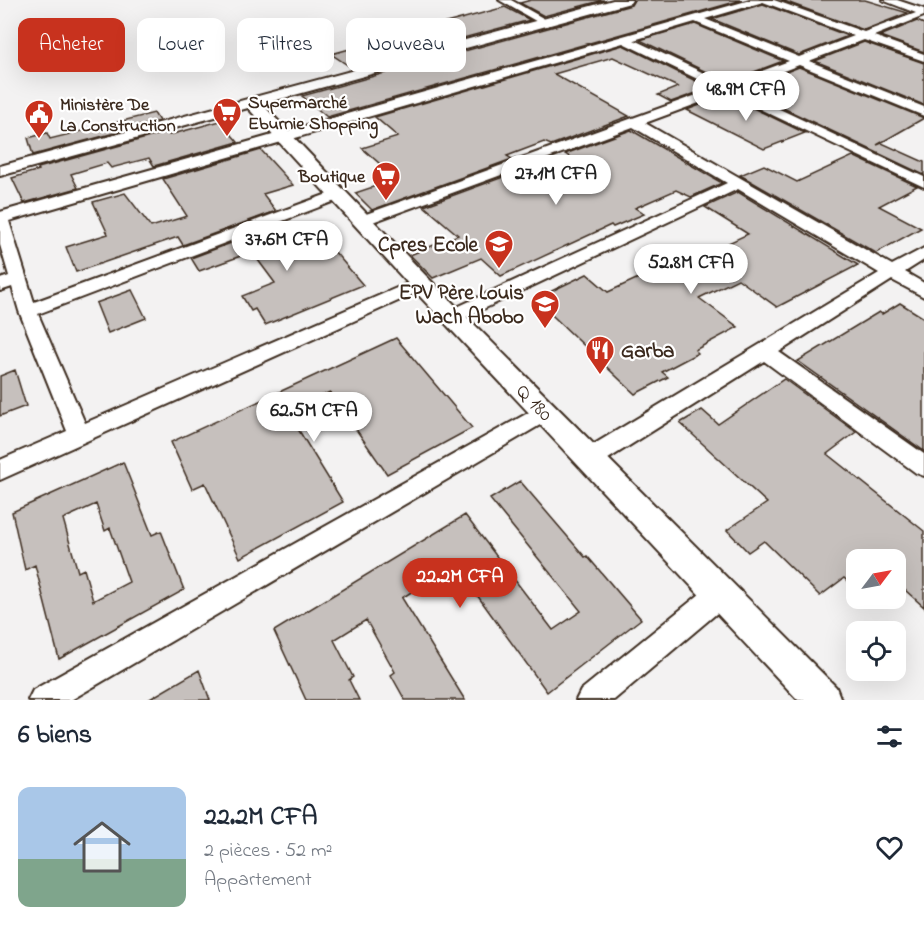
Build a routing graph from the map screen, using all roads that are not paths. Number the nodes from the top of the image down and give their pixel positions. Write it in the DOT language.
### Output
graph roads {
  1 [pos="504,0"];
  2 [pos="625,0"];
  3 [pos="763,0"];
  4 [pos="887,0"];
  5 [pos="924,12"];
  6 [pos="696,19"];
  7 [pos="545,22"];
  8 [pos="865,36"];
  9 [pos="624,39"];
  10 [pos="924,58"];
  11 [pos="800,61"];
  12 [pos="725,89"];
  13 [pos="250,101"];
  14 [pos="924,112"];
  15 [pos="634,122"];
  16 [pos="283,137"];
  17 [pos="0,171"];
  18 [pos="739,183"];
  19 [pos="924,183"];
  20 [pos="338,195"];
  21 [pos="0,218"];
  22 [pos="361,220"];
  23 [pos="924,253"];
  24 [pos="892,273"];
  25 [pos="20,279"];
  26 [pos="421,284"];
  27 [pos="0,285"];
  28 [pos="924,291"];
  29 [pos="28,311"];
  30 [pos="453,316"];
  31 [pos="764,351"];
  32 [pos="544,412"];
  33 [pos="80,436"];
  34 [pos="589,459"];
  35 [pos="924,466"];
  36 [pos="0,470"];
  37 [pos="720,594"];
  38 [pos="43,700"];
  39 [pos="591,700"];
  40 [pos="823,700"];
  1 -- 7 [label="street"];
  2 -- 7 [label="street"];
  3 -- 6 [label="street"];
  3 -- 8 [label="street"];
  4 -- 5 [label="street"];
  5 -- 8 [label="street"];
  6 -- 9 [label="street"];
  6 -- 11 [label="street"];
  7 -- 13 [label="street"];
  8 -- 10 [label="street"];
  8 -- 11 [label="street"];
  9 -- 12 [label="street"];
  9 -- 16 [label="street"];
  11 -- 12 [label="street"];
  11 -- 14 [label="street"];
  12 -- 15 [label="street"];
  12 -- 19 [label="street"];
  13 -- 16 [label="street, Q 180"];
  13 -- 17 [label="street"];
  15 -- 18 [label="street"];
  15 -- 22 [label="street"];
  16 -- 20 [label="street, Q 180"];
  16 -- 21 [label="street"];
  18 -- 24 [label="street"];
  18 -- 30 [label="street"];
  20 -- 22 [label="street, Q 180"];
  20 -- 29 [label="street"];
  21 -- 25 [label="street"];
  22 -- 26 [label="street, Q 180"];
  23 -- 24 [label="street"];
  24 -- 28 [label="street"];
  24 -- 31 [label="street"];
  25 -- 27 [label="street"];
  25 -- 29 [label="street"];
  26 -- 30 [label="street, Q 180"];
  26 -- 33 [label="street"];
  29 -- 33 [label="street"];
  30 -- 32 [label="street, Q 180"];
  31 -- 34 [label="street"];
  31 -- 35 [label="street"];
  32 -- 34 [label="street, Q 180"];
  32 -- 38 [label="street"];
  33 -- 36 [label="street"];
  34 -- 37 [label="street, Q 180"];
  37 -- 39 [label="street"];
  37 -- 40 [label="street, Q 180"];
}
